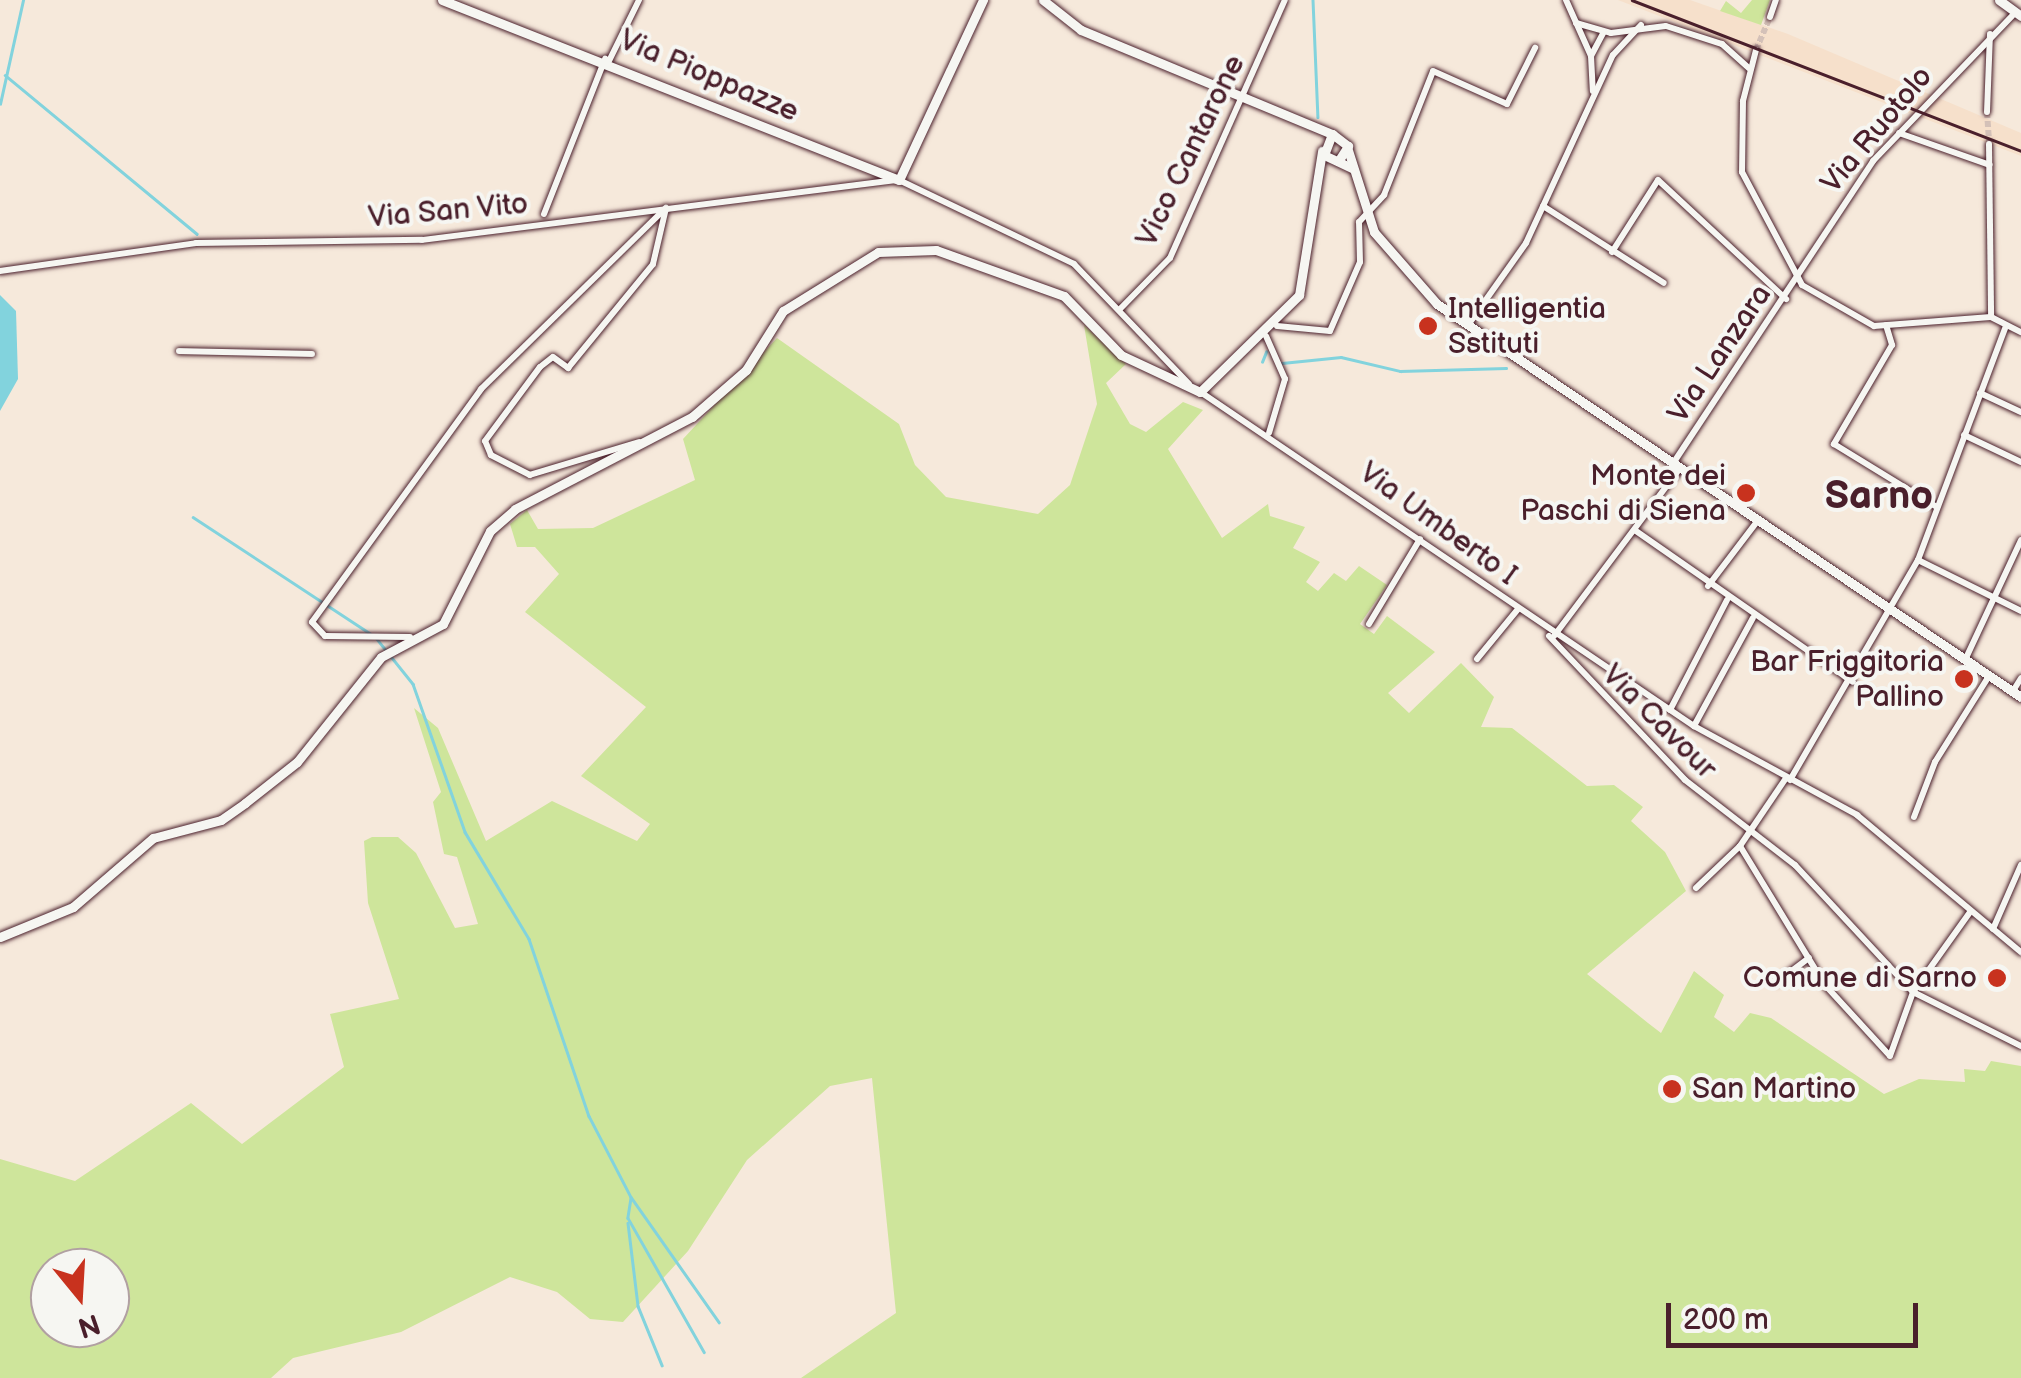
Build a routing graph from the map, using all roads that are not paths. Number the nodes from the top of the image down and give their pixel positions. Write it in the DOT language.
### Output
graph roads {
  1 [pos="442,0"];
  2 [pos="638,0"];
  3 [pos="983,0"];
  4 [pos="1043,0"];
  5 [pos="1286,0"];
  6 [pos="1566,0"];
  7 [pos="1776,0"];
  8 [pos="2000,2"];
  9 [pos="1770,17"];
  10 [pos="2018,17"];
  11 [pos="1576,23"];
  12 [pos="1996,24"];
  13 [pos="1641,25"];
  14 [pos="1604,32"];
  15 [pos="1990,33"];
  16 [pos="1535,48"];
  17 [pos="1756,50"];
  18 [pos="1613,55"];
  19 [pos="1591,56"];
  20 [pos="607,60"];
  21 [pos="1749,68"];
  22 [pos="1593,97"];
  23 [pos="1242,102"];
  24 [pos="1987,112"];
  25 [pos="1308,132"];
  26 [pos="1899,133"];
  27 [pos="1332,134"];
  28 [pos="1989,144"];
  29 [pos="1322,149"];
  30 [pos="1348,150"];
  31 [pos="1337,160"];
  32 [pos="1990,164"];
  33 [pos="1317,168"];
  34 [pos="1352,168"];
  35 [pos="899,180"];
  36 [pos="1543,206"];
  37 [pos="667,207"];
  38 [pos="1367,208"];
  39 [pos="544,214"];
  40 [pos="1612,252"];
  41 [pos="0,272"];
  42 [pos="1802,272"];
  43 [pos="1664,282"];
  44 [pos="1786,299"];
  45 [pos="1120,309"];
  46 [pos="1991,317"];
  47 [pos="1277,326"];
  48 [pos="1468,326"];
  49 [pos="1886,326"];
  50 [pos="2005,328"];
  51 [pos="2021,332"];
  52 [pos="1266,336"];
  53 [pos="178,351"];
  54 [pos="312,354"];
  55 [pos="1200,392"];
  56 [pos="1980,393"];
  57 [pos="2021,412"];
  58 [pos="1269,434"];
  59 [pos="1964,435"];
  60 [pos="655,441"];
  61 [pos="2021,462"];
  62 [pos="1677,464"];
  63 [pos="1937,507"];
  64 [pos="1760,518"];
  65 [pos="1636,530"];
  66 [pos="1420,539"];
  67 [pos="2021,540"];
  68 [pos="1918,560"];
  69 [pos="2009,566"];
  70 [pos="2021,573"];
  71 [pos="1708,586"];
  72 [pos="1995,596"];
  73 [pos="1726,600"];
  74 [pos="1518,610"];
  75 [pos="1893,610"];
  76 [pos="2021,611"];
  77 [pos="1753,618"];
  78 [pos="1369,624"];
  79 [pos="1543,628"];
  80 [pos="1554,636"];
  81 [pos="410,638"];
  82 [pos="1966,658"];
  83 [pos="1478,659"];
  84 [pos="1990,675"];
  85 [pos="2021,678"];
  86 [pos="1853,682"];
  87 [pos="2017,694"];
  88 [pos="1670,710"];
  89 [pos="1694,726"];
  90 [pos="1788,779"];
  91 [pos="1914,817"];
  92 [pos="1752,831"];
  93 [pos="1740,846"];
  94 [pos="2021,865"];
  95 [pos="1696,888"];
  96 [pos="1970,912"];
  97 [pos="1993,929"];
  98 [pos="0,937"];
  99 [pos="2021,952"];
  100 [pos="1810,958"];
  101 [pos="1777,982"];
  102 [pos="1913,992"];
  103 [pos="2021,1046"];
  1 -- 20 [label="street, Via Pioppazze"];
  2 -- 20 [label="street"];
  3 -- 35 [label="street"];
  4 -- 23 [label="street"];
  5 -- 23 [label="street, Vico Cantarone"];
  6 -- 11 [label="street"];
  7 -- 9 [label="street"];
  8 -- 10 [label="street"];
  8 -- 12 [label="street, Via Ruotolo"];
  10 -- 12 [label="street, Via Ruotolo"];
  11 -- 14 [label="street"];
  11 -- 19 [label="street"];
  12 -- 15 [label="street, Via Ruotolo"];
  13 -- 14 [label="street"];
  13 -- 18 [label="street"];
  13 -- 21 [label="street"];
  14 -- 18 [label="street"];
  14 -- 19 [label="street"];
  15 -- 24 [label="street"];
  15 -- 26 [label="street, Via Ruotolo"];
  16 -- 38 [label="street"];
  17 -- 21 [label="street"];
  18 -- 22 [label="street"];
  19 -- 22 [label="street"];
  20 -- 35 [label="street, Via Pioppazze"];
  20 -- 39 [label="street"];
  21 -- 42 [label="street"];
  22 -- 36 [label="street"];
  23 -- 25 [label="street"];
  23 -- 45 [label="street, Vico Cantarone"];
  25 -- 27 [label="street"];
  25 -- 29 [label="street"];
  26 -- 32 [label="street"];
  26 -- 42 [label="street, Via Ruotolo"];
  27 -- 29 [label="street"];
  27 -- 30 [label="street"];
  28 -- 32 [label="street"];
  29 -- 31 [label="street"];
  29 -- 33 [label="street"];
  30 -- 31 [label="street"];
  30 -- 34 [label="street"];
  31 -- 33 [label="street"];
  31 -- 34 [label="street"];
  32 -- 46 [label="street"];
  33 -- 47 [label="street"];
  34 -- 38 [label="street"];
  35 -- 37 [label="street, Via San Vito"];
  35 -- 45 [label="street, Via Umberto I"];
  36 -- 40 [label="street"];
  36 -- 48 [label="street"];
  37 -- 41 [label="street, Via San Vito"];
  37 -- 60 [label="street"];
  37 -- 81 [label="street"];
  38 -- 47 [label="street"];
  38 -- 48 [label="street"];
  40 -- 43 [label="street"];
  40 -- 44 [label="street"];
  42 -- 44 [label="street, Via Lanzara"];
  42 -- 49 [label="street"];
  44 -- 62 [label="street, Via Lanzara"];
  45 -- 55 [label="street, Via Umberto I"];
  46 -- 49 [label="street"];
  46 -- 50 [label="street"];
  47 -- 52 [label="street"];
  48 -- 62 [label="street"];
  49 -- 63 [label="street"];
  50 -- 51 [label="street"];
  50 -- 56 [label="street"];
  52 -- 55 [label="street"];
  52 -- 58 [label="street"];
  53 -- 54 [label="street"];
  55 -- 58 [label="street, Via Umberto I"];
  55 -- 60 [label="street"];
  56 -- 57 [label="street"];
  56 -- 59 [label="street"];
  58 -- 66 [label="street, Via Umberto I"];
  59 -- 61 [label="street"];
  59 -- 63 [label="street"];
  60 -- 81 [label="street"];
  62 -- 64 [label="street"];
  62 -- 65 [label="street, Via Lanzara"];
  63 -- 68 [label="street"];
  64 -- 71 [label="street"];
  64 -- 75 [label="street"];
  65 -- 71 [label="street"];
  65 -- 80 [label="street, Via Lanzara"];
  66 -- 74 [label="street, Via Umberto I"];
  66 -- 78 [label="street"];
  67 -- 69 [label="street"];
  68 -- 72 [label="street"];
  68 -- 75 [label="street"];
  69 -- 70 [label="street"];
  69 -- 72 [label="street"];
  71 -- 73 [label="street"];
  72 -- 76 [label="street"];
  72 -- 82 [label="street"];
  73 -- 77 [label="street"];
  73 -- 88 [label="street"];
  74 -- 79 [label="street, Via Umberto I"];
  74 -- 83 [label="street"];
  75 -- 82 [label="street"];
  75 -- 86 [label="street"];
  77 -- 86 [label="street"];
  77 -- 89 [label="street"];
  79 -- 80 [label="street, Via Umberto I"];
  79 -- 92 [label="street, Via Cavour"];
  80 -- 88 [label="street, Via Umberto I"];
  81 -- 98 [label="street"];
  82 -- 84 [label="street"];
  84 -- 87 [label="street"];
  84 -- 91 [label="street"];
  85 -- 87 [label="street"];
  86 -- 90 [label="street"];
  88 -- 89 [label="street, Via Umberto I"];
  89 -- 90 [label="street, Via Umberto I"];
  90 -- 92 [label="street"];
  90 -- 96 [label="street, Via Umberto I"];
  92 -- 93 [label="street"];
  92 -- 102 [label="street, Via Cavour"];
  93 -- 95 [label="street"];
  93 -- 100 [label="street"];
  94 -- 97 [label="street"];
  96 -- 97 [label="street, Via Umberto I"];
  96 -- 102 [label="street"];
  97 -- 99 [label="street, Via Umberto I"];
  100 -- 101 [label="street"];
  100 -- 102 [label="street"];
  102 -- 103 [label="street, Via Cavour"];
}
